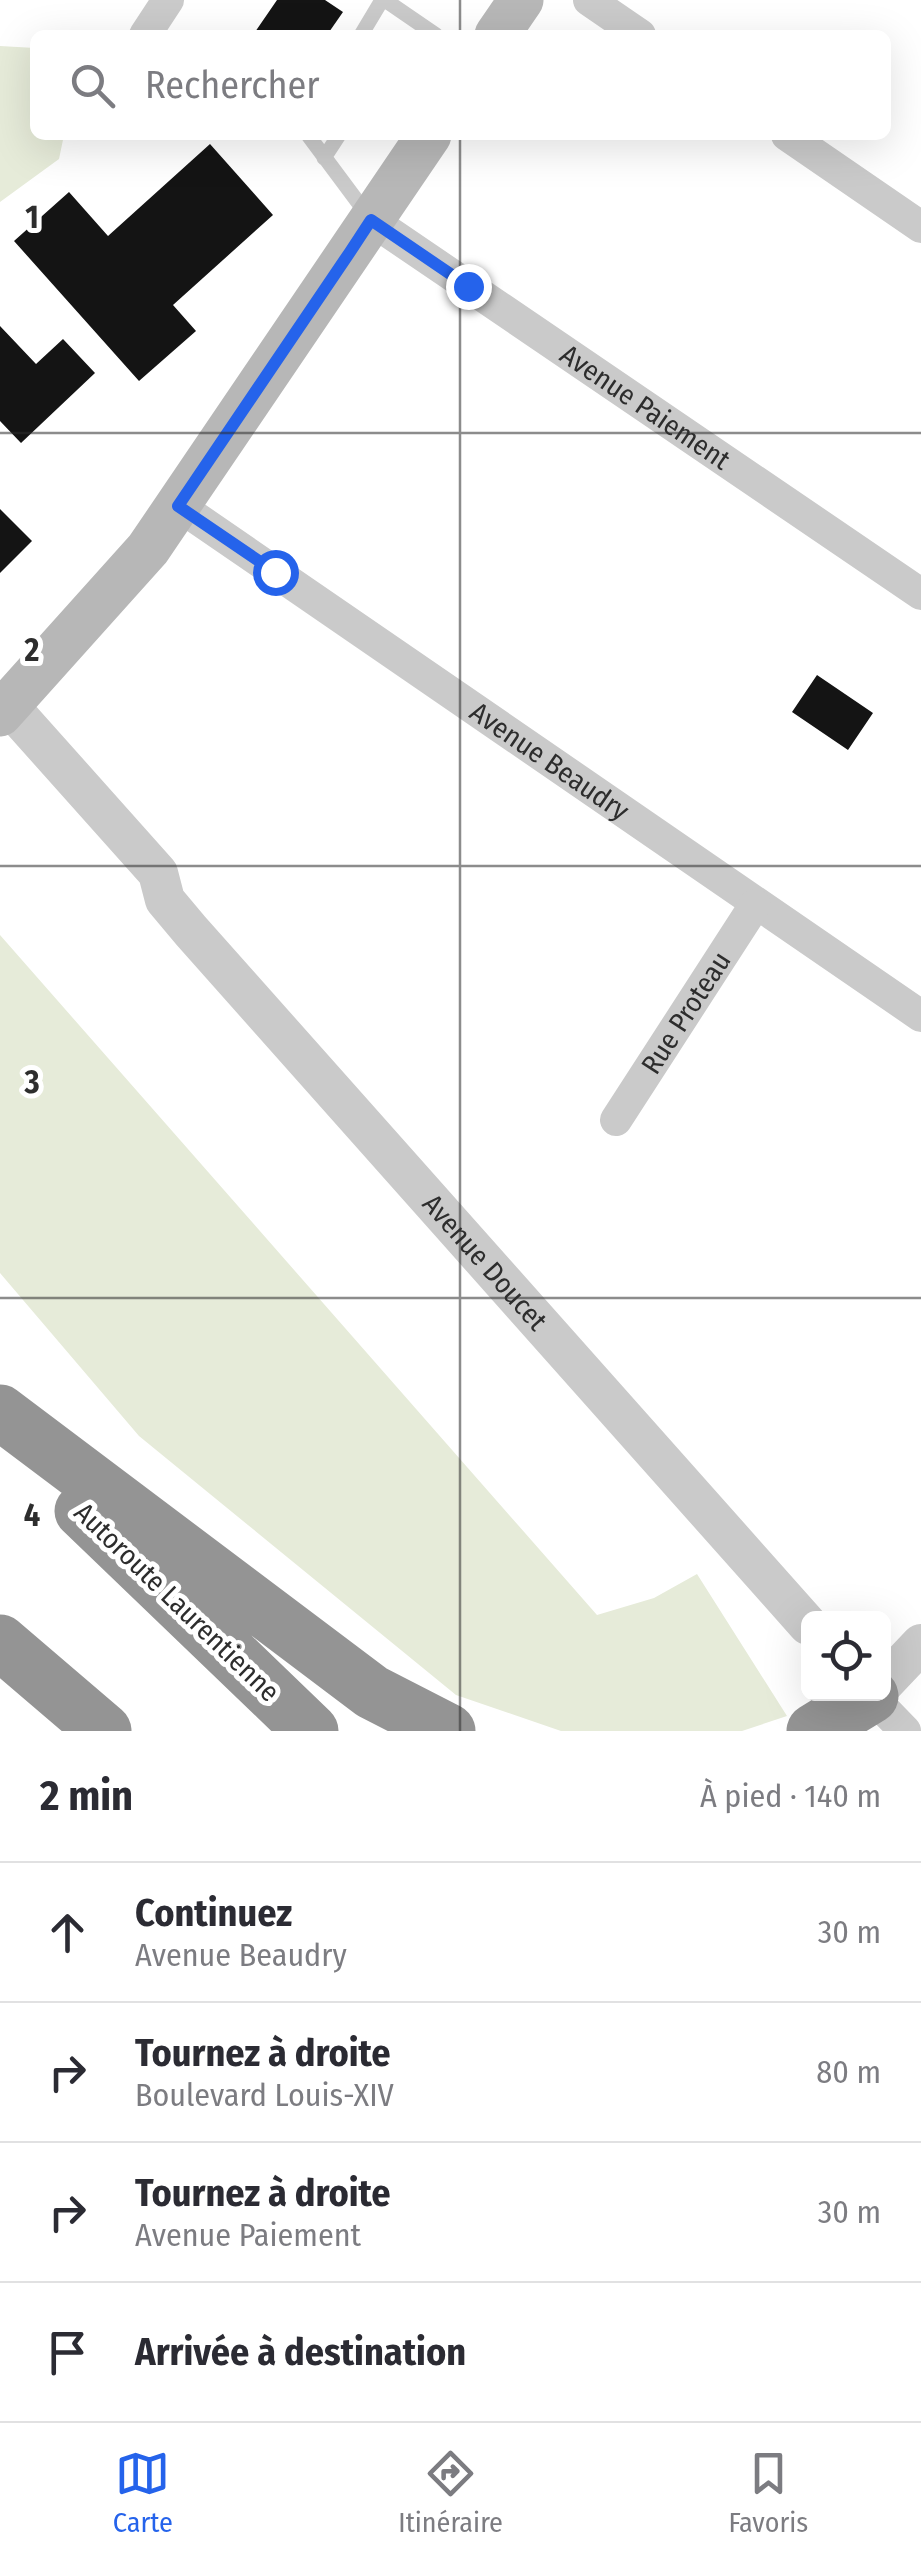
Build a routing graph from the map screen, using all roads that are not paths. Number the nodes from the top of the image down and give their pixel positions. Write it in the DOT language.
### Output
graph roads {
  1 [pos="168,0"];
  2 [pos="384,0"];
  3 [pos="521,0"];
  4 [pos="589,0"];
  5 [pos="409,11"];
  6 [pos="148,30"];
  7 [pos="364,30"];
  8 [pos="430,30"];
  9 [pos="501,30"];
  10 [pos="633,30"];
  11 [pos="311,140"];
  12 [pos="337,140"];
  13 [pos="426,140"];
  14 [pos="793,140"];
  15 [pos="324,158"];
  16 [pos="371,220"];
  17 [pos="921,227"];
  18 [pos="178,506"];
  19 [pos="921,594"];
  20 [pos="3,719"];
  21 [pos="756,904"];
  22 [pos="921,1016"];
  23 [pos="616,1120"];
  24 [pos="0,1412"];
  25 [pos="0,1431"];
  26 [pos="801,1617"];
  27 [pos="0,1642"];
  28 [pos="921,1644"];
  29 [pos="876,1705"];
  30 [pos="104,1731"];
  31 [pos="310,1731"];
  32 [pos="448,1731"];
  33 [pos="814,1731"];
  1 -- 6 [label="street"];
  2 -- 5 [label="lane"];
  2 -- 7 [label="lane"];
  3 -- 9 [label="main road"];
  4 -- 10 [label="street"];
  5 -- 8 [label="lane"];
  11 -- 15 [label="lane"];
  12 -- 15 [label="lane"];
  13 -- 16 [label="main road"];
  14 -- 17 [label="street"];
  15 -- 16 [label="lane"];
  16 -- 18 [label="main road"];
  16 -- 19 [label="street, Avenue Paiement"];
  18 -- 20 [label="main road"];
  18 -- 21 [label="street, Avenue Beaudry"];
  20 -- 26 [label="street, Avenue Doucet"];
  21 -- 22 [label="street, Avenue Beaudry"];
  21 -- 23 [label="street, Rue Proteau"];
  24 -- 32 [label="highway"];
  25 -- 31 [label="highway, Autoroute Laurentienne"];
  27 -- 30 [label="highway"];
  28 -- 29 [label="street"];
  29 -- 33 [label="highway"];
}
